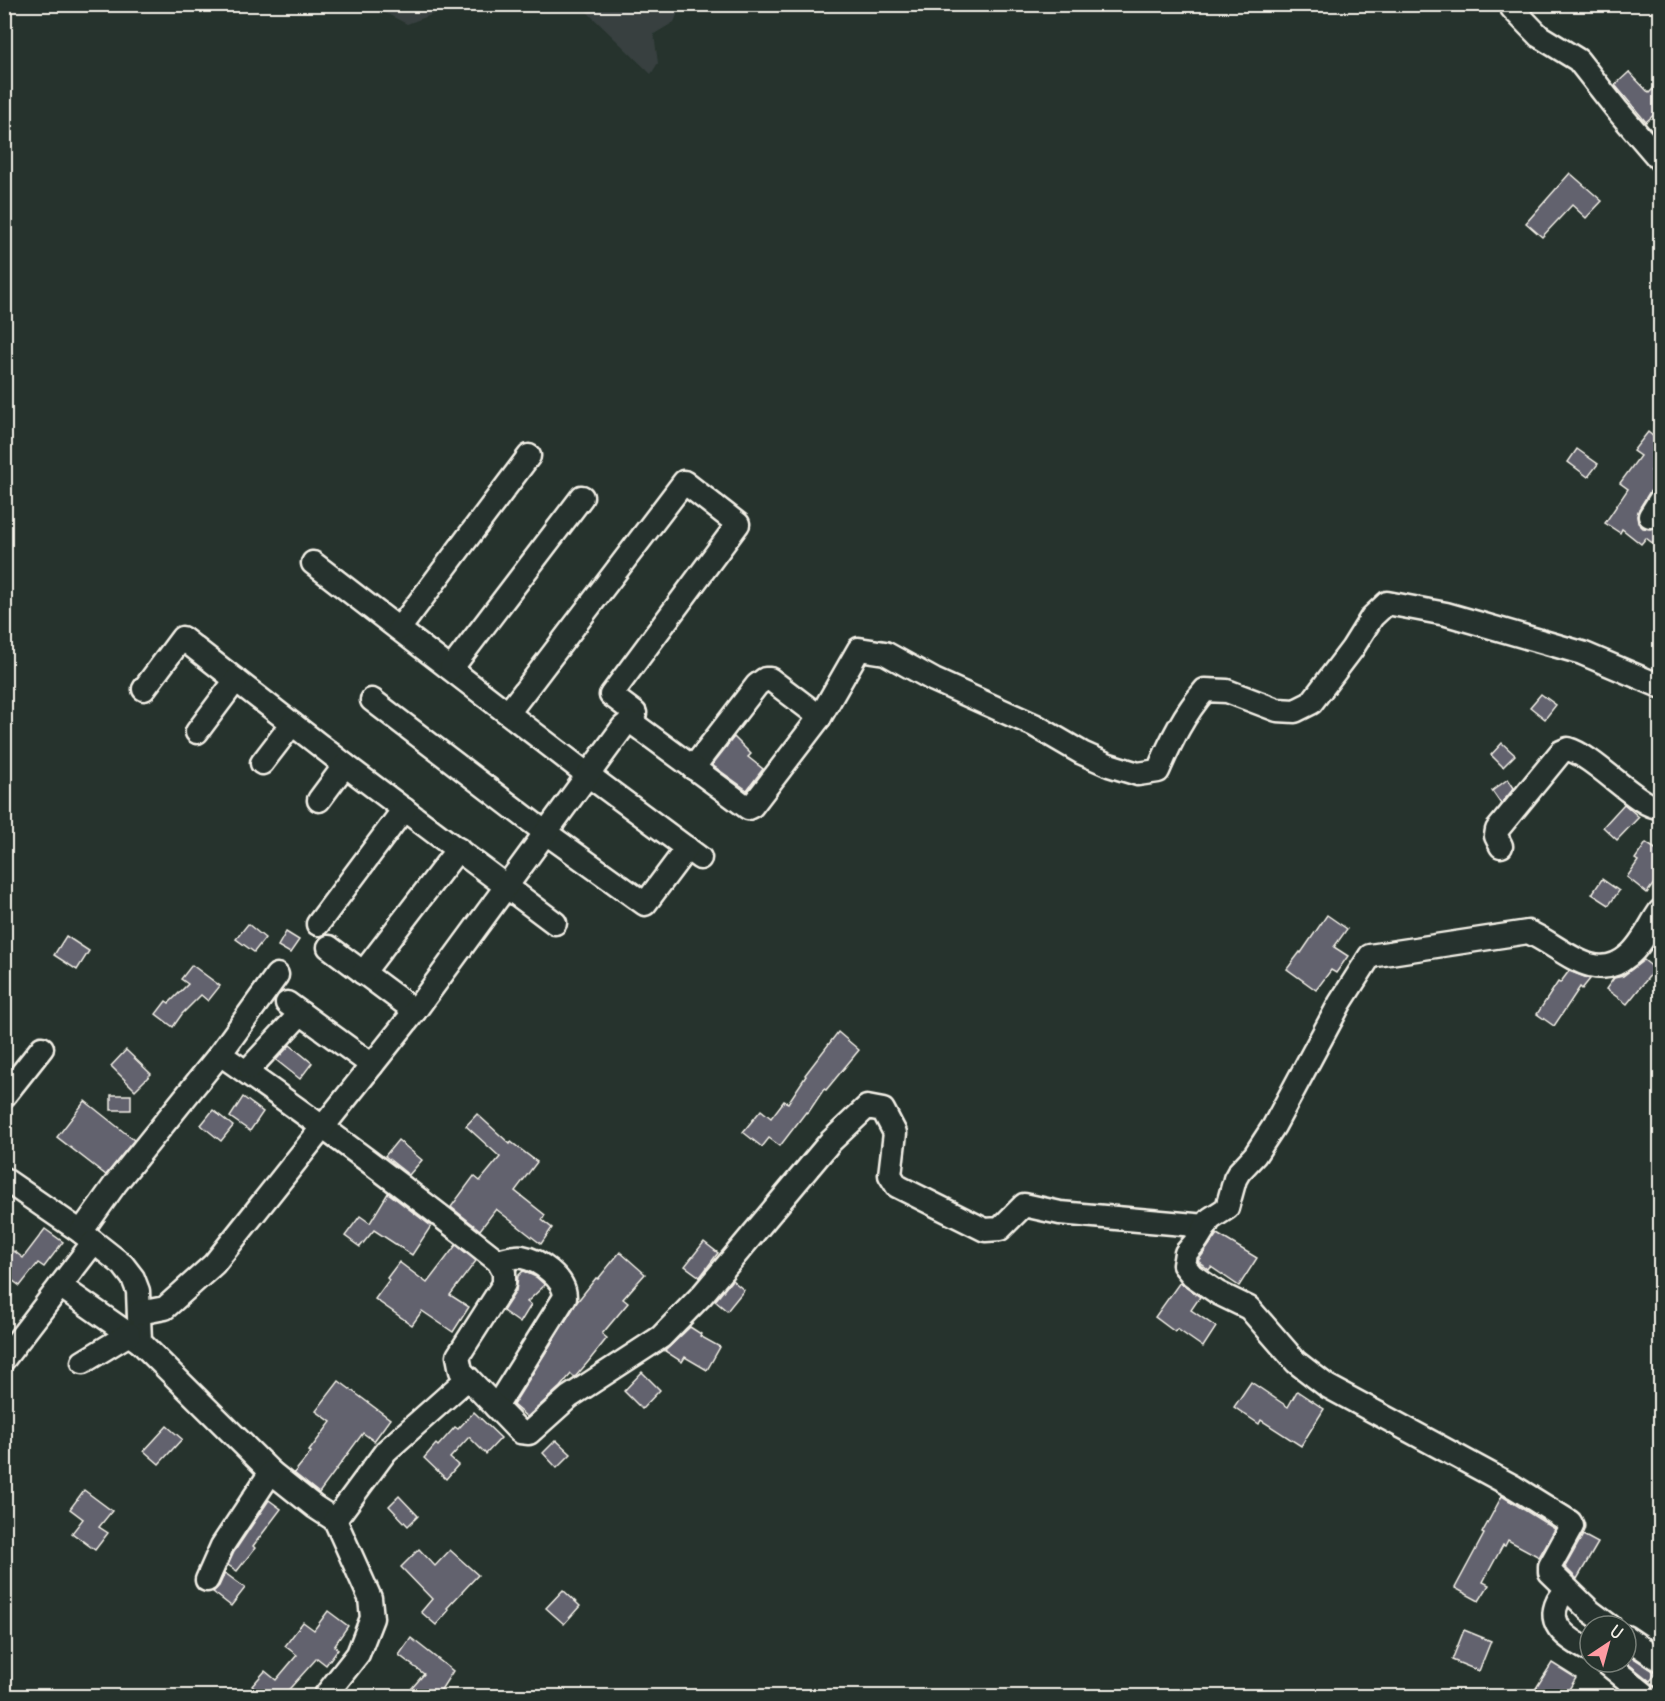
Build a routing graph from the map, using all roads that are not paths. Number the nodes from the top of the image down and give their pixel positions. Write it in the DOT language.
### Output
graph roads {
  1 [pos="1511,4"];
  2 [pos="1660,160"];
  3 [pos="529,456"];
  4 [pos="582,497"];
  5 [pos="312,563"];
  6 [pos="399,629"];
  7 [pos="451,669"];
  8 [pos="236,680"];
  9 [pos="1660,686"];
  10 [pos="144,689"];
  11 [pos="372,700"];
  12 [pos="508,713"];
  13 [pos="820,717"];
  14 [pos="628,723"];
  15 [pos="292,724"];
  16 [pos="197,732"];
  17 [pos="262,763"];
  18 [pos="345,765"];
  19 [pos="693,768"];
  20 [pos="588,775"];
  21 [pos="319,800"];
  22 [pos="1660,807"];
  23 [pos="404,809"];
  24 [pos="546,832"];
  25 [pos="1501,846"];
  26 [pos="458,849"];
  27 [pos="507,886"];
  28 [pos="1660,911"];
  29 [pos="555,923"];
  30 [pos="318,924"];
  31 [pos="329,947"];
  32 [pos="363,972"];
  33 [pos="277,975"];
  34 [pos="415,1011"];
  35 [pos="42,1048"];
  36 [pos="220,1054"];
  37 [pos="372,1065"];
  38 [pos="250,1068"];
  39 [pos="4,1096"];
  40 [pos="324,1127"];
  41 [pos="4,1179"];
  42 [pos="1206,1226"];
  43 [pos="87,1238"];
  44 [pos="498,1261"];
  45 [pos="60,1286"];
  46 [pos="139,1312"];
  47 [pos="134,1338"];
  48 [pos="4,1359"];
  49 [pos="83,1362"];
  50 [pos="468,1378"];
  51 [pos="496,1407"];
  52 [pos="271,1472"];
  53 [pos="334,1520"];
  54 [pos="207,1580"];
  55 [pos="1566,1589"];
  56 [pos="1594,1614"];
  57 [pos="1578,1644"];
  58 [pos="1638,1646"];
  59 [pos="1660,1660"];
  60 [pos="1620,1674"];
  61 [pos="326,1696"];
  62 [pos="1647,1696"];
  1 -- 2 [label="street"];
  3 -- 6 [label="street"];
  4 -- 7 [label="street"];
  5 -- 6 [label="street"];
  6 -- 7 [label="street"];
  7 -- 12 [label="street"];
  8 -- 10 [label="street"];
  8 -- 15 [label="street"];
  8 -- 16 [label="street"];
  9 -- 13 [label="street"];
  11 -- 24 [label="street"];
  12 -- 14 [label="street"];
  12 -- 20 [label="street"];
  13 -- 19 [label="street"];
  13 -- 19 [label="street"];
  14 -- 19 [label="street"];
  14 -- 20 [label="street"];
  15 -- 17 [label="street"];
  15 -- 18 [label="street"];
  18 -- 21 [label="street"];
  18 -- 23 [label="street"];
  20 -- 24 [label="street"];
  20 -- 24 [label="street"];
  22 -- 25 [label="street"];
  23 -- 26 [label="street"];
  23 -- 30 [label="street"];
  24 -- 27 [label="street"];
  26 -- 27 [label="street"];
  26 -- 32 [label="street"];
  27 -- 29 [label="street"];
  27 -- 34 [label="street"];
  28 -- 42 [label="street"];
  31 -- 32 [label="street"];
  32 -- 34 [label="street"];
  33 -- 36 [label="street"];
  34 -- 37 [label="street"];
  35 -- 39 [label="street"];
  36 -- 40 [label="street"];
  36 -- 43 [label="street"];
  37 -- 38 [label="street"];
  37 -- 40 [label="street"];
  40 -- 44 [label="street"];
  40 -- 46 [label="street"];
  41 -- 43 [label="street"];
  42 -- 51 [label="street"];
  42 -- 55 [label="street"];
  43 -- 45 [label="street"];
  43 -- 46 [label="street"];
  44 -- 50 [label="street"];
  44 -- 51 [label="street"];
  45 -- 47 [label="street"];
  45 -- 48 [label="street"];
  46 -- 47 [label="street"];
  47 -- 49 [label="street"];
  47 -- 52 [label="street"];
  50 -- 51 [label="street"];
  50 -- 53 [label="street"];
  52 -- 53 [label="street"];
  52 -- 54 [label="street"];
  53 -- 61 [label="street"];
  55 -- 56 [label="street"];
  55 -- 57 [label="street"];
  58 -- 59 [label="street"];
  60 -- 62 [label="street"];
}
